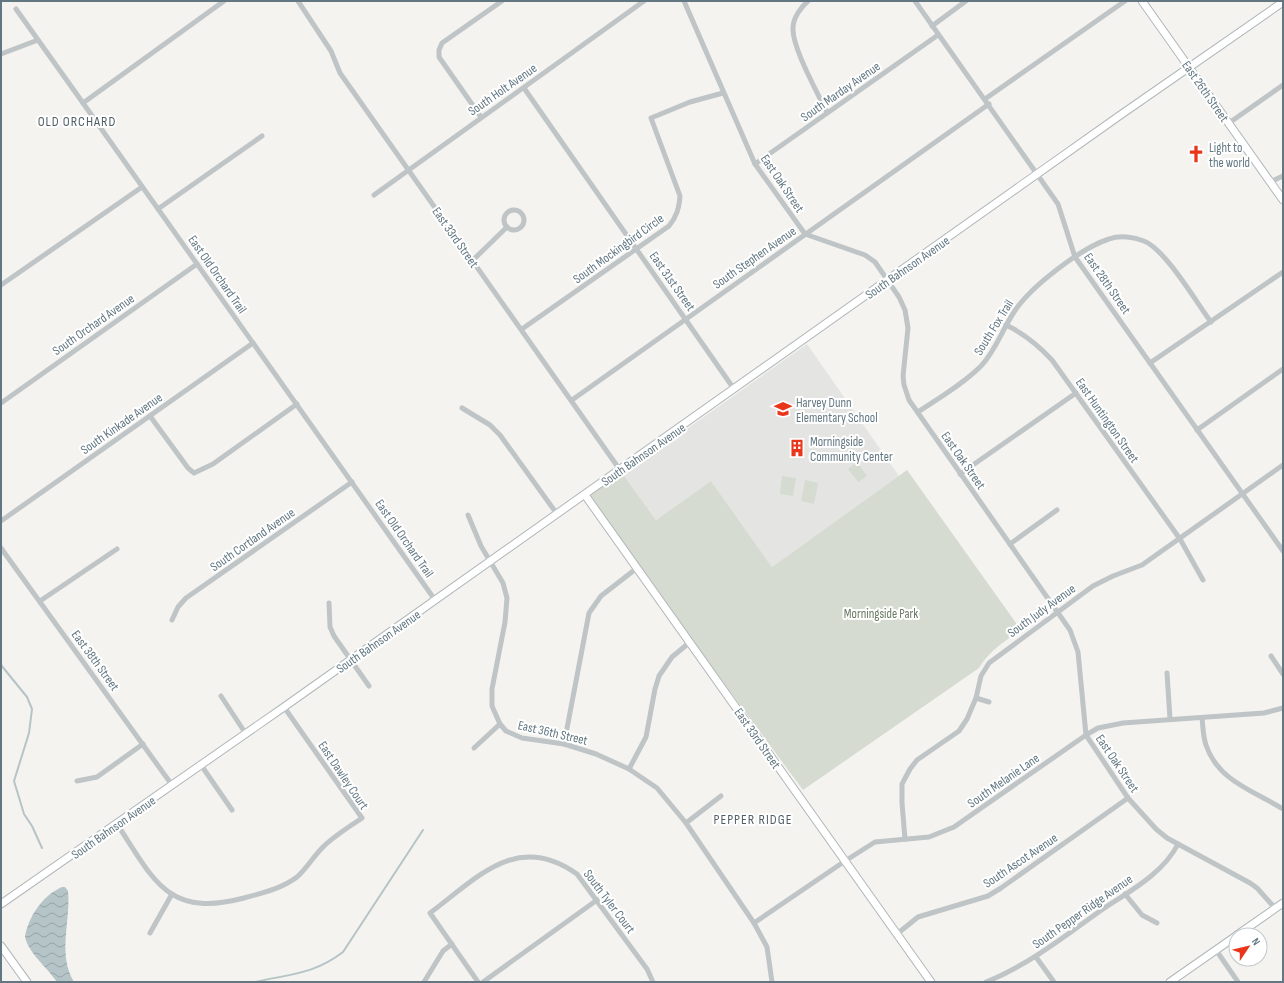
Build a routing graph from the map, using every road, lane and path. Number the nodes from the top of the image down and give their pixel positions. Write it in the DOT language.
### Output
graph roads {
  1 [pos="224,1"];
  2 [pos="298,1"];
  3 [pos="502,1"];
  4 [pos="684,1"];
  5 [pos="808,1"];
  6 [pos="915,1"];
  7 [pos="966,1"];
  8 [pos="1125,1"];
  9 [pos="1142,1"];
  10 [pos="640,2"];
  11 [pos="1283,2"];
  12 [pos="16,9"];
  13 [pos="932,26"];
  14 [pos="938,35"];
  15 [pos="38,40"];
  16 [pos="1,54"];
  17 [pos="1190,68"];
  18 [pos="1283,85"];
  19 [pos="524,88"];
  20 [pos="723,92"];
  21 [pos="985,99"];
  22 [pos="83,103"];
  23 [pos="989,104"];
  24 [pos="827,114"];
  25 [pos="481,117"];
  26 [pos="1229,123"];
  27 [pos="262,136"];
  28 [pos="755,164"];
  29 [pos="409,170"];
  30 [pos="1038,174"];
  31 [pos="1283,176"];
  32 [pos="1270,182"];
  33 [pos="142,187"];
  34 [pos="374,195"];
  35 [pos="1283,200"];
  36 [pos="158,209"];
  37 [pos="507,227"];
  38 [pos="805,234"];
  39 [pos="637,249"];
  40 [pos="1075,257"];
  41 [pos="473,260"];
  42 [pos="197,264"];
  43 [pos="1283,272"];
  44 [pos="889,280"];
  45 [pos="1,285"];
  46 [pos="686,318"];
  47 [pos="1211,322"];
  48 [pos="1006,325"];
  49 [pos="522,329"];
  50 [pos="253,343"];
  51 [pos="1150,363"];
  52 [pos="1283,369"];
  53 [pos="734,389"];
  54 [pos="1076,393"];
  55 [pos="572,400"];
  56 [pos="1,403"];
  57 [pos="297,404"];
  58 [pos="462,408"];
  59 [pos="918,412"];
  60 [pos="150,416"];
  61 [pos="1196,430"];
  62 [pos="1283,465"];
  63 [pos="620,470"];
  64 [pos="960,474"];
  65 [pos="352,482"];
  66 [pos="585,495"];
  67 [pos="1242,495"];
  68 [pos="1057,510"];
  69 [pos="557,514"];
  70 [pos="468,515"];
  71 [pos="1,521"];
  72 [pos="1180,539"];
  73 [pos="1010,544"];
  74 [pos="1,548"];
  75 [pos="117,549"];
  76 [pos="1283,551"];
  77 [pos="489,562"];
  78 [pos="637,568"];
  79 [pos="1203,580"];
  80 [pos="435,600"];
  81 [pos="40,601"];
  82 [pos="329,602"];
  83 [pos="1058,612"];
  84 [pos="172,620"];
  85 [pos="690,642"];
  86 [pos="1271,656"];
  87 [pos="350,661"];
  88 [pos="1167,673"];
  89 [pos="1283,674"];
  90 [pos="369,686"];
  91 [pos="221,696"];
  92 [pos="976,698"];
  93 [pos="989,702"];
  94 [pos="284,707"];
  95 [pos="1283,708"];
  96 [pos="1202,718"];
  97 [pos="1170,719"];
  98 [pos="500,724"];
  99 [pos="246,734"];
  100 [pos="1086,735"];
  101 [pos="143,744"];
  102 [pos="564,744"];
  103 [pos="474,748"];
  104 [pos="201,765"];
  105 [pos="629,769"];
  106 [pos="77,781"];
  107 [pos="172,785"];
  108 [pos="721,796"];
  109 [pos="1128,798"];
  110 [pos="1283,809"];
  111 [pos="232,810"];
  112 [pos="686,823"];
  113 [pos="117,824"];
  114 [pos="905,839"];
  115 [pos="1178,844"];
  116 [pos="845,861"];
  117 [pos="172,894"];
  118 [pos="1125,894"];
  119 [pos="597,900"];
  120 [pos="1283,903"];
  121 [pos="1,904"];
  122 [pos="1275,908"];
  123 [pos="754,923"];
  124 [pos="1157,923"];
  125 [pos="1248,927"];
  126 [pos="150,933"];
  127 [pos="897,934"];
  128 [pos="1228,941"];
  129 [pos="452,944"];
  130 [pos="1,946"];
  131 [pos="1216,950"];
  132 [pos="1036,957"];
  133 [pos="27,982"];
  134 [pos="424,982"];
  135 [pos="478,982"];
  136 [pos="483,982"];
  137 [pos="653,982"];
  138 [pos="772,982"];
  139 [pos="931,982"];
  140 [pos="986,982"];
  141 [pos="1054,982"];
  142 [pos="1170,982"];
  143 [pos="1238,982"];
  1 -- 22 [label="street"];
  2 -- 29 [label="street, East 33rd Street"];
  3 -- 25 [label="street"];
  4 -- 20 [label="street, East Oak Street"];
  5 -- 24 [label="street"];
  6 -- 13 [label="street, East 28th Street"];
  7 -- 13 [label="street"];
  8 -- 21 [label="street"];
  9 -- 17 [label="street, East 26th Street"];
  10 -- 19 [label="street, South Holt Avenue"];
  11 -- 17 [label="street, South Bahnson Avenue"];
  12 -- 15 [label="street, East Old Orchard Trail"];
  13 -- 14 [label="street, East 28th Street"];
  14 -- 21 [label="street, East 28th Street"];
  14 -- 24 [label="street, South Marday Avenue"];
  15 -- 16 [label="street"];
  15 -- 22 [label="street, East Old Orchard Trail"];
  17 -- 26 [label="street, East 26th Street"];
  17 -- 30 [label="street, South Bahnson Avenue"];
  18 -- 26 [label="street"];
  19 -- 25 [label="street, South Holt Avenue"];
  19 -- 39 [label="street, East 31st Street"];
  20 -- 28 [label="street, East Oak Street"];
  20 -- 39 [label="street, South Mockingbird Circle"];
  21 -- 23 [label="street, East 28th Street"];
  22 -- 33 [label="street, East Old Orchard Trail"];
  23 -- 30 [label="street, East 28th Street"];
  23 -- 38 [label="street, South Stephen Avenue"];
  24 -- 28 [label="street, South Marday Avenue"];
  25 -- 29 [label="street, South Holt Avenue"];
  26 -- 32 [label="street, East 26th Street"];
  27 -- 36 [label="street"];
  28 -- 38 [label="street, East Oak Street"];
  29 -- 34 [label="street, South Holt Avenue"];
  29 -- 41 [label="street, East 33rd Street"];
  30 -- 40 [label="street, East 28th Street"];
  30 -- 44 [label="street, South Bahnson Avenue"];
  31 -- 32 [label="street"];
  32 -- 35 [label="street, East 26th Street"];
  33 -- 36 [label="street, East Old Orchard Trail"];
  33 -- 45 [label="street"];
  36 -- 42 [label="street, East Old Orchard Trail"];
  37 -- 41 [label="street"];
  38 -- 44 [label="street, East Oak Street"];
  38 -- 46 [label="street, South Stephen Avenue"];
  39 -- 46 [label="street, East 31st Street"];
  39 -- 49 [label="street, South Mockingbird Circle"];
  40 -- 47 [label="street, South Fox Trail"];
  40 -- 48 [label="street, South Fox Trail"];
  40 -- 51 [label="street, East 28th Street"];
  41 -- 49 [label="street, East 33rd Street"];
  42 -- 50 [label="street, East Old Orchard Trail"];
  42 -- 56 [label="street, South Orchard Avenue"];
  43 -- 47 [label="street"];
  44 -- 53 [label="street, South Bahnson Avenue"];
  44 -- 59 [label="street, East Oak Street"];
  46 -- 53 [label="street, East 31st Street"];
  46 -- 55 [label="street, South Stephen Avenue"];
  47 -- 51 [label="street"];
  48 -- 54 [label="street, East Huntington Street"];
  48 -- 59 [label="street, South Fox Trail"];
  49 -- 55 [label="street, East 33rd Street"];
  50 -- 57 [label="street, East Old Orchard Trail"];
  50 -- 60 [label="street, South Kinkade Avenue"];
  51 -- 61 [label="street, East 28th Street"];
  52 -- 61 [label="street"];
  53 -- 63 [label="street, South Bahnson Avenue"];
  54 -- 64 [label="street"];
  54 -- 72 [label="street, East Huntington Street"];
  55 -- 63 [label="street, East 33rd Street"];
  57 -- 60 [label="street"];
  57 -- 65 [label="street, East Old Orchard Trail"];
  58 -- 69 [label="street"];
  59 -- 64 [label="street, East Oak Street"];
  60 -- 71 [label="street, South Kinkade Avenue"];
  61 -- 67 [label="street, East 28th Street"];
  62 -- 67 [label="street, South Judy Avenue"];
  63 -- 66 [label="street, South Bahnson Avenue"];
  64 -- 73 [label="street, East Oak Street"];
  65 -- 80 [label="street, East Old Orchard Trail"];
  65 -- 84 [label="street, South Cortland Avenue"];
  66 -- 69 [label="street, South Bahnson Avenue"];
  66 -- 78 [label="street, East 33rd Street"];
  67 -- 72 [label="street, South Judy Avenue"];
  67 -- 76 [label="street, East 28th Street"];
  68 -- 73 [label="street"];
  69 -- 77 [label="street, South Bahnson Avenue"];
  70 -- 77 [label="street, East 36th Street"];
  72 -- 79 [label="street, East Huntington Street"];
  72 -- 83 [label="street, South Judy Avenue"];
  73 -- 83 [label="street, East Oak Street"];
  74 -- 81 [label="street, East 38th Street"];
  75 -- 81 [label="street"];
  77 -- 80 [label="street, South Bahnson Avenue"];
  77 -- 98 [label="street, East 36th Street"];
  78 -- 85 [label="street, East 33rd Street"];
  78 -- 102 [label="street"];
  80 -- 87 [label="street, South Bahnson Avenue"];
  81 -- 101 [label="street, East 38th Street"];
  82 -- 87 [label="street"];
  83 -- 92 [label="street, South Judy Avenue"];
  83 -- 100 [label="street, East Oak Street"];
  85 -- 105 [label="street"];
  85 -- 116 [label="street, East 33rd Street"];
  86 -- 89 [label="street"];
  87 -- 90 [label="street"];
  87 -- 94 [label="street, South Bahnson Avenue"];
  88 -- 97 [label="street"];
  91 -- 99 [label="street"];
  92 -- 93 [label="street"];
  92 -- 114 [label="street, South Judy Avenue"];
  94 -- 99 [label="street, South Bahnson Avenue"];
  94 -- 117 [label="street, East Dawley Court"];
  95 -- 96 [label="street, South Melanie Lane"];
  96 -- 97 [label="street, South Melanie Lane"];
  96 -- 110 [label="street"];
  97 -- 100 [label="street, South Melanie Lane"];
  98 -- 102 [label="street, East 36th Street"];
  98 -- 103 [label="street"];
  99 -- 104 [label="street, South Bahnson Avenue"];
  100 -- 109 [label="street, East Oak Street"];
  100 -- 114 [label="street, South Melanie Lane"];
  101 -- 106 [label="street"];
  101 -- 107 [label="street, East 38th Street"];
  102 -- 105 [label="street, East 36th Street"];
  104 -- 107 [label="street, South Bahnson Avenue"];
  104 -- 111 [label="street"];
  105 -- 112 [label="street, East 36th Street"];
  107 -- 113 [label="street, South Bahnson Avenue"];
  108 -- 112 [label="street"];
  109 -- 115 [label="street, East Oak Street"];
  109 -- 127 [label="street, South Ascot Avenue"];
  112 -- 123 [label="street, East 36th Street"];
  113 -- 117 [label="street, East Dawley Court"];
  113 -- 121 [label="street, South Bahnson Avenue"];
  114 -- 116 [label="street, South Melanie Lane"];
  115 -- 118 [label="street, South Pepper Ridge Avenue"];
  115 -- 122 [label="street, East Oak Street"];
  116 -- 123 [label="street, South Melanie Lane"];
  116 -- 127 [label="street, East 33rd Street"];
  117 -- 126 [label="street"];
  118 -- 124 [label="street"];
  118 -- 132 [label="street, South Pepper Ridge Avenue"];
  119 -- 129 [label="street, South Tyler Court"];
  119 -- 136 [label="street"];
  119 -- 137 [label="street, South Tyler Court"];
  120 -- 122 [label="street"];
  122 -- 125 [label="street"];
  123 -- 138 [label="street, East 36th Street"];
  127 -- 139 [label="street, East 33rd Street"];
  128 -- 131 [label="street"];
  129 -- 134 [label="street"];
  129 -- 135 [label="street"];
  130 -- 133 [label="street"];
  131 -- 142 [label="street"];
  131 -- 143 [label="street"];
  132 -- 140 [label="street, South Pepper Ridge Avenue"];
  132 -- 141 [label="street"];
}
